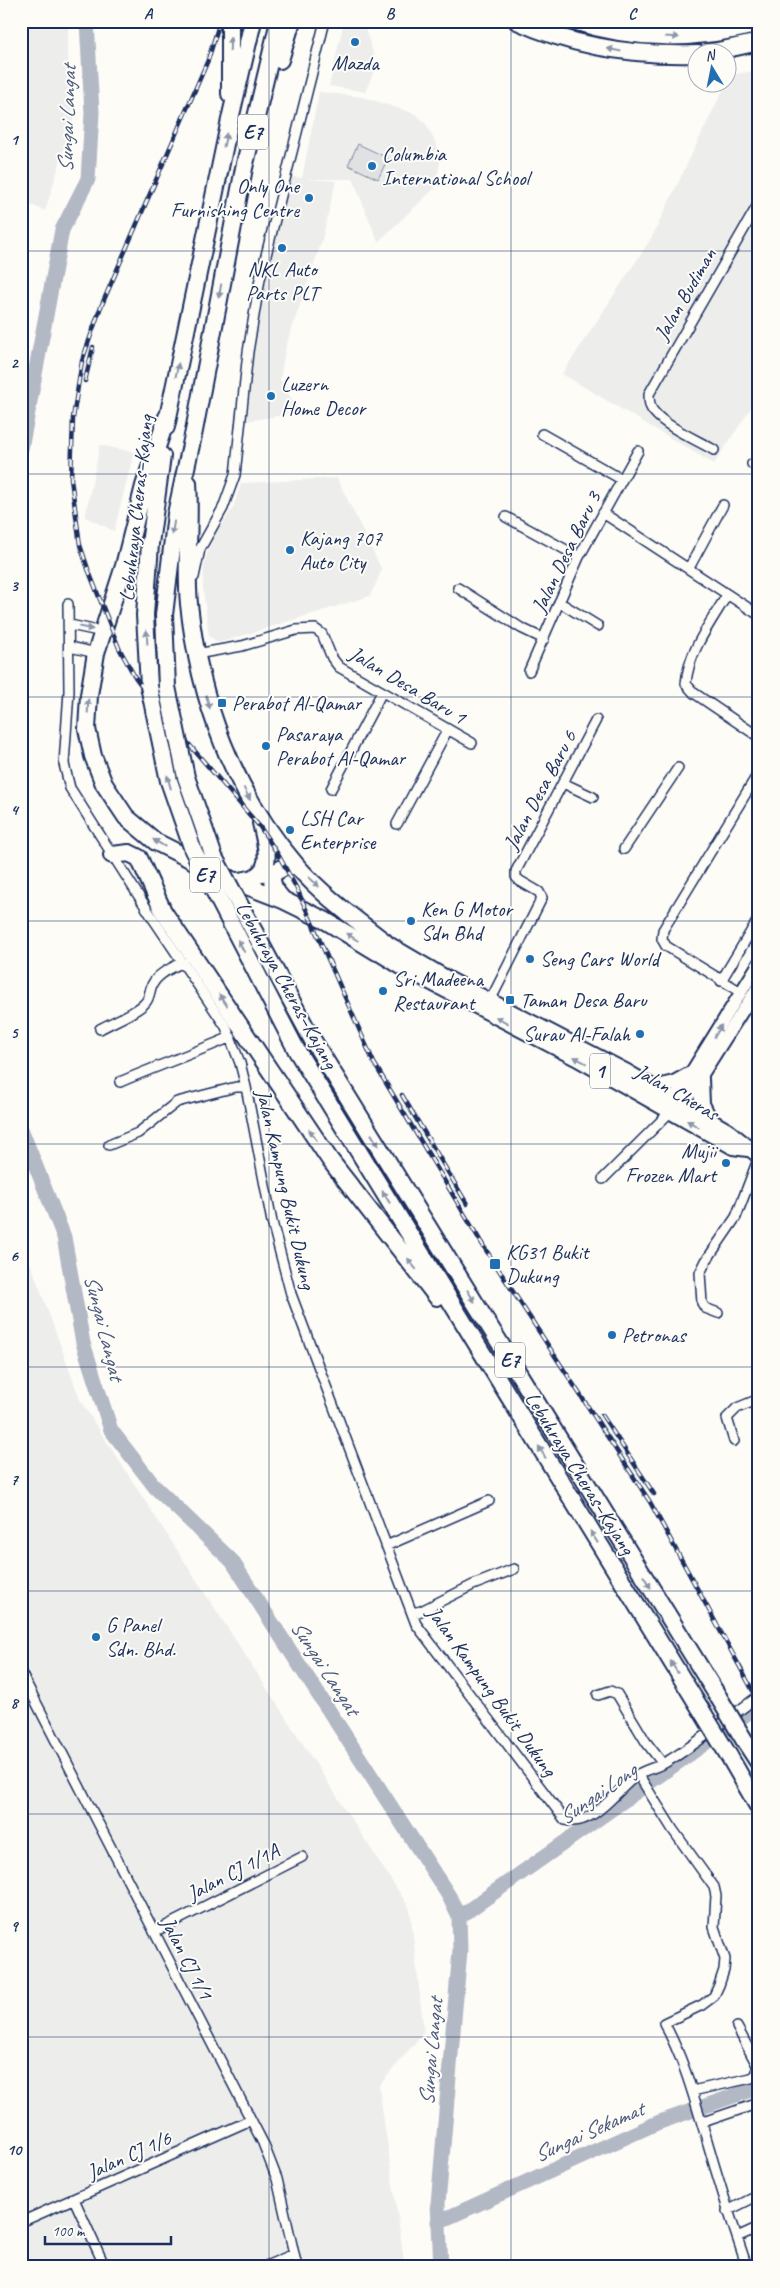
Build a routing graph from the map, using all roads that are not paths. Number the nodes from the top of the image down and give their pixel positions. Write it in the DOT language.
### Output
graph roads {
  1 [pos="230,21"];
  2 [pos="248,21"];
  3 [pos="253,21"];
  4 [pos="279,21"];
  5 [pos="292,21"];
  6 [pos="325,21"];
  7 [pos="517,21"];
  8 [pos="572,21"];
  9 [pos="759,24"];
  10 [pos="759,42"];
  11 [pos="248,44"];
  12 [pos="738,47"];
  13 [pos="688,54"];
  14 [pos="231,115"];
  15 [pos="759,203"];
  16 [pos="229,242"];
  17 [pos="167,418"];
  18 [pos="542,434"];
  19 [pos="714,450"];
  20 [pos="638,451"];
  21 [pos="187,463"];
  22 [pos="621,479"];
  23 [pos="723,505"];
  24 [pos="603,513"];
  25 [pos="506,517"];
  26 [pos="579,557"];
  27 [pos="689,568"];
  28 [pos="458,588"];
  29 [pos="727,595"];
  30 [pos="559,602"];
  31 [pos="68,604"];
  32 [pos="189,604"];
  33 [pos="759,615"];
  34 [pos="70,625"];
  35 [pos="598,626"];
  36 [pos="103,632"];
  37 [pos="544,639"];
  38 [pos="70,647"];
  39 [pos="96,653"];
  40 [pos="196,654"];
  41 [pos="529,671"];
  42 [pos="382,692"];
  43 [pos="596,720"];
  44 [pos="448,729"];
  45 [pos="759,737"];
  46 [pos="472,743"];
  47 [pos="678,768"];
  48 [pos="759,772"];
  49 [pos="563,784"];
  50 [pos="331,789"];
  51 [pos="594,798"];
  52 [pos="260,818"];
  53 [pos="397,824"];
  54 [pos="624,849"];
  55 [pos="112,855"];
  56 [pos="297,866"];
  57 [pos="234,881"];
  58 [pos="283,900"];
  59 [pos="759,918"];
  60 [pos="381,947"];
  61 [pos="183,962"];
  62 [pos="759,963"];
  63 [pos="721,981"];
  64 [pos="759,985"];
  65 [pos="741,992"];
  66 [pos="490,1001"];
  67 [pos="100,1029"];
  68 [pos="230,1037"];
  69 [pos="696,1075"];
  70 [pos="120,1082"];
  71 [pos="246,1087"];
  72 [pos="654,1088"];
  73 [pos="676,1106"];
  74 [pos="711,1122"];
  75 [pos="109,1145"];
  76 [pos="755,1154"];
  77 [pos="603,1179"];
  78 [pos="718,1312"];
  79 [pos="485,1358"];
  80 [pos="759,1399"];
  81 [pos="734,1441"];
  82 [pos="489,1501"];
  83 [pos="386,1546"];
  84 [pos="514,1569"];
  85 [pos="412,1613"];
  86 [pos="21,1673"];
  87 [pos="598,1695"];
  88 [pos="759,1696"];
  89 [pos="759,1763"];
  90 [pos="663,1764"];
  91 [pos="640,1777"];
  92 [pos="759,1808"];
  93 [pos="302,1857"];
  94 [pos="154,1932"];
  95 [pos="737,2028"];
  96 [pos="758,2074"];
  97 [pos="694,2094"];
  98 [pos="759,2103"];
  99 [pos="251,2120"];
  100 [pos="703,2122"];
  101 [pos="759,2195"];
  102 [pos="74,2199"];
  103 [pos="727,2210"];
  104 [pos="21,2222"];
  105 [pos="759,2227"];
  106 [pos="737,2237"];
  107 [pos="294,2254"];
  108 [pos="745,2261"];
  109 [pos="105,2267"];
  110 [pos="264,2267"];
  111 [pos="297,2267"];
  14 -- 1 [label="highway, one-way"];
  2 -- 11 [label="highway"];
  3 -- 11 [label="highway, Lebuhraya Cheras–Kajang / E7"];
  4 -- 16 [label="highway, Lebuhraya Cheras–Kajang / E7"];
  5 -- 16 [label="highway"];
  6 -- 32 [label="street"];
  13 -- 7 [label="highway, one-way"];
  8 -- 9 [label="highway, one-way"];
  10 -- 12 [label="highway"];
  11 -- 14 [label="highway, Lebuhraya Cheras–Kajang / E7"];
  17 -- 14 [label="highway, Lebuhraya Cheras–Kajang / E7, one-way"];
  15 -- 19 [label="street, Jalan Budiman"];
  16 -- 21 [label="highway, Lebuhraya Cheras–Kajang / E7, one-way"];
  17 -- 36 [label="highway"];
  79 -- 17 [label="highway, Lebuhraya Cheras–Kajang / E7, one-way, bridge"];
  18 -- 22 [label="street"];
  20 -- 22 [label="street, Jalan Desa Baru 3"];
  21 -- 32 [label="highway"];
  21 -- 89 [label="highway, Lebuhraya Cheras–Kajang / E7, one-way, bridge"];
  22 -- 24 [label="street, Jalan Desa Baru 3"];
  23 -- 27 [label="street"];
  24 -- 26 [label="street, Jalan Desa Baru 3"];
  24 -- 27 [label="street"];
  25 -- 26 [label="street"];
  26 -- 30 [label="street, Jalan Desa Baru 3"];
  27 -- 29 [label="street"];
  28 -- 37 [label="street"];
  29 -- 33 [label="street"];
  29 -- 45 [label="street"];
  30 -- 35 [label="street"];
  30 -- 37 [label="street, Jalan Desa Baru 3"];
  31 -- 34 [label="street, Jalan Kampung Bukit Dukung"];
  32 -- 40 [label="highway"];
  34 -- 36 [label="street, one-way"];
  34 -- 38 [label="street, Jalan Kampung Bukit Dukung"];
  36 -- 39 [label="highway"];
  37 -- 41 [label="street, Jalan Desa Baru 3"];
  38 -- 39 [label="street"];
  38 -- 55 [label="street, Jalan Kampung Bukit Dukung"];
  57 -- 39 [label="highway, one-way"];
  40 -- 42 [label="street, Jalan Desa Baru 1"];
  40 -- 52 [label="highway, one-way"];
  42 -- 44 [label="street, Jalan Desa Baru 1"];
  42 -- 50 [label="street"];
  43 -- 49 [label="street, Jalan Desa Baru 6"];
  44 -- 46 [label="street, Jalan Desa Baru 1"];
  44 -- 53 [label="street"];
  47 -- 54 [label="street"];
  48 -- 63 [label="street"];
  49 -- 51 [label="street"];
  49 -- 66 [label="street, Jalan Desa Baru 6"];
  52 -- 56 [label="highway"];
  52 -- 57 [label="highway"];
  55 -- 61 [label="street, Jalan Kampung Bukit Dukung"];
  79 -- 55 [label="highway, one-way"];
  56 -- 58 [label="highway"];
  56 -- 60 [label="highway, one-way"];
  57 -- 58 [label="highway"];
  60 -- 58 [label="highway, one-way"];
  59 -- 63 [label="street"];
  60 -- 66 [label="main road, Jalan Cheras / 1"];
  73 -- 60 [label="main road, Jalan Cheras / 1, one-way"];
  61 -- 67 [label="street"];
  61 -- 68 [label="street, Jalan Kampung Bukit Dukung"];
  62 -- 65 [label="street"];
  63 -- 65 [label="street"];
  64 -- 69 [label="street"];
  69 -- 65 [label="street, one-way"];
  66 -- 72 [label="main road, Jalan Cheras / 1"];
  68 -- 70 [label="street"];
  68 -- 71 [label="street, Jalan Kampung Bukit Dukung"];
  69 -- 72 [label="main road"];
  69 -- 73 [label="street"];
  69 -- 74 [label="main road"];
  71 -- 75 [label="street"];
  71 -- 83 [label="street, Jalan Kampung Bukit Dukung"];
  72 -- 73 [label="main road, Jalan Cheras / 1"];
  73 -- 74 [label="main road, Jalan Cheras / 1"];
  76 -- 73 [label="main road, Jalan Cheras / 1, one-way"];
  73 -- 77 [label="street"];
  74 -- 76 [label="main road, Jalan Cheras / 1"];
  76 -- 78 [label="street"];
  92 -- 79 [label="highway, Lebuhraya Cheras–Kajang / E7, one-way, bridge"];
  80 -- 81 [label="street"];
  82 -- 83 [label="street"];
  83 -- 85 [label="street, Jalan Kampung Bukit Dukung"];
  84 -- 85 [label="street"];
  85 -- 91 [label="street, Jalan Kampung Bukit Dukung"];
  86 -- 94 [label="street, Jalan CJ 1/1"];
  87 -- 90 [label="street"];
  88 -- 90 [label="street"];
  90 -- 91 [label="street"];
  91 -- 97 [label="street"];
  93 -- 94 [label="street, Jalan CJ 1/1A"];
  94 -- 99 [label="street, Jalan CJ 1/1"];
  95 -- 96 [label="street"];
  96 -- 97 [label="street"];
  97 -- 100 [label="street"];
  98 -- 100 [label="street"];
  99 -- 102 [label="street, Jalan CJ 1/6"];
  99 -- 107 [label="street, Jalan CJ 1/1"];
  100 -- 103 [label="street"];
  101 -- 103 [label="street"];
  102 -- 104 [label="street, Jalan CJ 1/6"];
  102 -- 109 [label="street"];
  103 -- 106 [label="street"];
  105 -- 106 [label="street"];
  106 -- 108 [label="street"];
  107 -- 110 [label="street"];
  107 -- 111 [label="street, Jalan CJ 1/1"];
}
